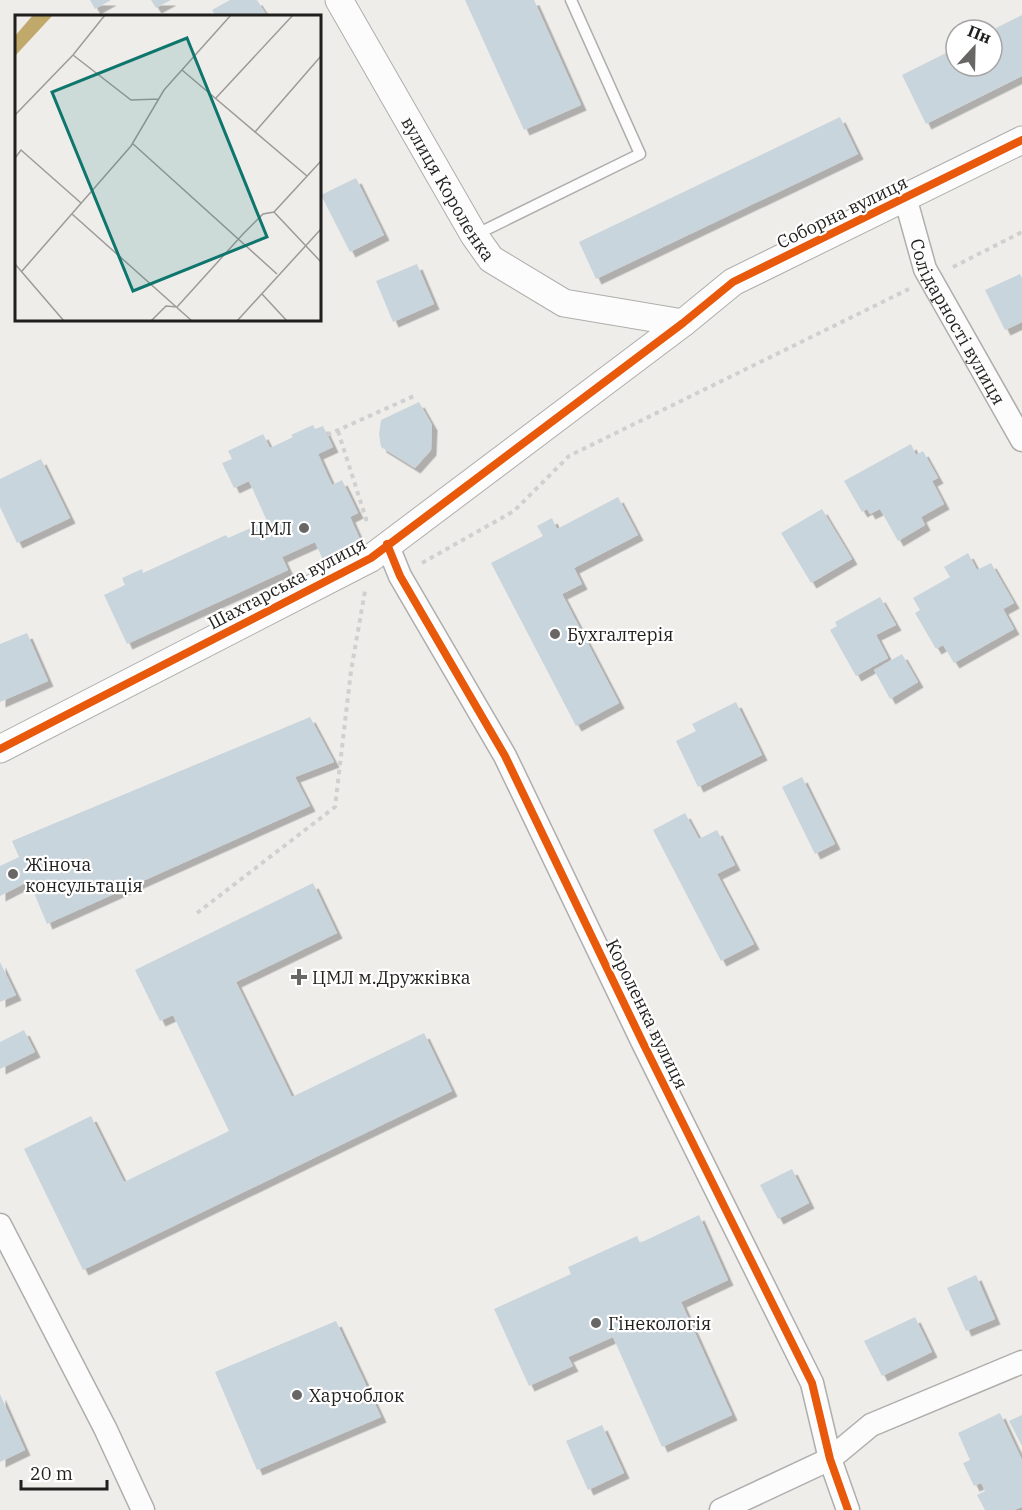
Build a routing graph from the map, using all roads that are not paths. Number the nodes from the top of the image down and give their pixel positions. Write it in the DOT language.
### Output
graph roads {
  1 [pos="339,0"];
  2 [pos="572,0"];
  3 [pos="1022,140"];
  4 [pos="905,197"];
  5 [pos="474,235"];
  6 [pos="683,322"];
  7 [pos="1022,441"];
  8 [pos="379,551"];
  9 [pos="0,749"];
  10 [pos="0,1225"];
  11 [pos="1022,1362"];
  12 [pos="830,1459"];
  13 [pos="143,1510"];
  14 [pos="721,1510"];
  15 [pos="848,1510"];
  1 -- 5 [label="street, вулиця Короленка"];
  2 -- 5 [label="lane"];
  3 -- 4 [label="street, Соборна вулиця"];
  4 -- 6 [label="street, Соборна вулиця"];
  4 -- 7 [label="street, Солідарності вулиця"];
  5 -- 6 [label="street, вулиця Короленка"];
  6 -- 8 [label="street, Шахтарська вулиця"];
  8 -- 9 [label="street, Шахтарська вулиця"];
  8 -- 12 [label="street, Короленка вулиця"];
  10 -- 13 [label="street"];
  11 -- 12 [label="street"];
  12 -- 14 [label="street"];
  12 -- 15 [label="street, Короленка вулиця"];
}
